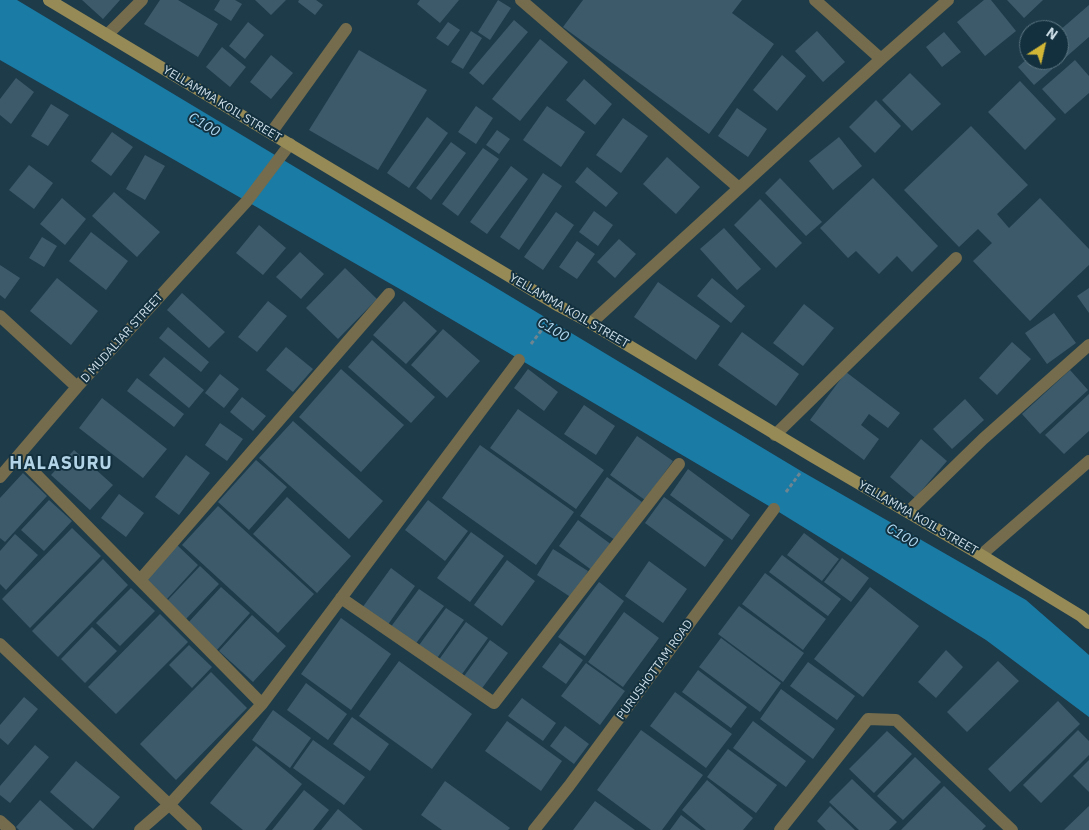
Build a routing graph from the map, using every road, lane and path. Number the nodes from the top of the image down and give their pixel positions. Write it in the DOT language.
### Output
graph roads {
  1 [pos="49,0"];
  2 [pos="142,0"];
  3 [pos="521,0"];
  4 [pos="815,0"];
  5 [pos="948,0"];
  6 [pos="346,29"];
  7 [pos="107,35"];
  8 [pos="881,59"];
  9 [pos="271,133"];
  10 [pos="290,144"];
  11 [pos="739,188"];
  12 [pos="956,258"];
  13 [pos="388,294"];
  14 [pos="0,316"];
  15 [pos="549,320"];
  16 [pos="591,323"];
  17 [pos="1089,345"];
  18 [pos="519,360"];
  19 [pos="77,387"];
  20 [pos="775,435"];
  21 [pos="18,456"];
  22 [pos="1089,461"];
  23 [pos="679,464"];
  24 [pos="0,477"];
  25 [pos="774,509"];
  26 [pos="908,512"];
  27 [pos="981,555"];
  28 [pos="140,580"];
  29 [pos="341,598"];
  30 [pos="1089,623"];
  31 [pos="0,644"];
  32 [pos="262,704"];
  33 [pos="170,804"];
  34 [pos="0,821"];
  35 [pos="10,830"];
  36 [pos="140,830"];
  37 [pos="196,830"];
  38 [pos="534,830"];
  39 [pos="780,830"];
  40 [pos="1012,830"];
  1 -- 7 [label="street, YELLAMMA KOIL STREET"];
  2 -- 7 [label="street"];
  3 -- 11 [label="street"];
  4 -- 8 [label="street"];
  5 -- 8 [label="street"];
  6 -- 9 [label="street"];
  7 -- 9 [label="street, YELLAMMA KOIL STREET"];
  8 -- 11 [label="street"];
  9 -- 10 [label="street, YELLAMMA KOIL STREET"];
  10 -- 16 [label="street, YELLAMMA KOIL STREET"];
  10 -- 19 [label="street, D MUDALIAR STREET"];
  11 -- 16 [label="street"];
  12 -- 20 [label="street"];
  13 -- 28 [label="street"];
  14 -- 19 [label="street"];
  15 -- 18 [label="path"];
  16 -- 20 [label="street, YELLAMMA KOIL STREET"];
  17 -- 26 [label="street"];
  18 -- 29 [label="street"];
  19 -- 21 [label="street, D MUDALIAR STREET"];
  20 -- 26 [label="street, YELLAMMA KOIL STREET"];
  21 -- 24 [label="street, D MUDALIAR STREET"];
  21 -- 28 [label="street"];
  22 -- 27 [label="street"];
  23 -- 29 [label="street"];
  25 -- 38 [label="street, PURUSHOTTAM ROAD"];
  26 -- 27 [label="street, YELLAMMA KOIL STREET"];
  27 -- 30 [label="street, YELLAMMA KOIL STREET"];
  28 -- 32 [label="street"];
  29 -- 32 [label="street"];
  31 -- 33 [label="street"];
  32 -- 33 [label="street"];
  33 -- 36 [label="street"];
  33 -- 37 [label="street"];
  34 -- 35 [label="street"];
  39 -- 40 [label="street"];
}
